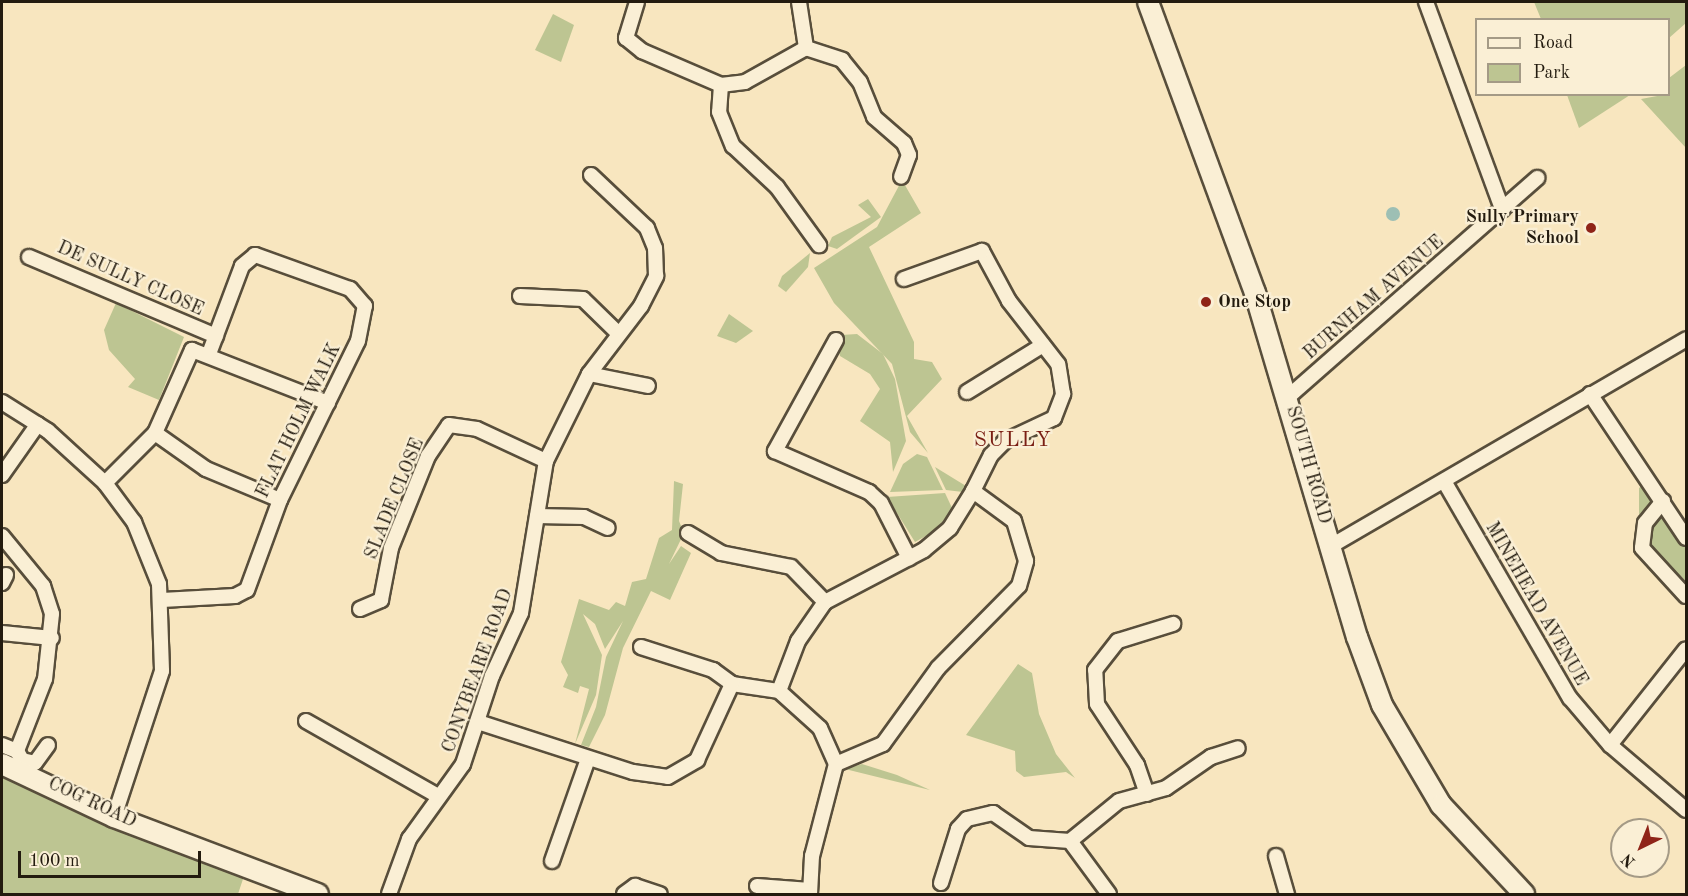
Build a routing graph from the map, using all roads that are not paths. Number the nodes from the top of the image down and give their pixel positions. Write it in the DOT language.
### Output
graph roads {
  1 [pos="638,2"];
  2 [pos="799,2"];
  3 [pos="1148,2"];
  4 [pos="1426,2"];
  5 [pos="806,48"];
  6 [pos="721,85"];
  7 [pos="591,175"];
  8 [pos="902,177"];
  9 [pos="1537,178"];
  10 [pos="1502,209"];
  11 [pos="819,245"];
  12 [pos="29,257"];
  13 [pos="904,279"];
  14 [pos="520,296"];
  15 [pos="618,333"];
  16 [pos="216,336"];
  17 [pos="1686,339"];
  18 [pos="836,340"];
  19 [pos="1043,345"];
  20 [pos="209,354"];
  21 [pos="589,374"];
  22 [pos="648,386"];
  23 [pos="967,392"];
  24 [pos="1590,394"];
  25 [pos="1288,397"];
  26 [pos="2,402"];
  27 [pos="328,403"];
  28 [pos="38,424"];
  29 [pos="155,434"];
  30 [pos="546,461"];
  31 [pos="2,475"];
  32 [pos="1444,480"];
  33 [pos="105,483"];
  34 [pos="973,491"];
  35 [pos="280,500"];
  36 [pos="1663,501"];
  37 [pos="537,516"];
  38 [pos="608,528"];
  39 [pos="688,533"];
  40 [pos="2,536"];
  41 [pos="1686,538"];
  42 [pos="1331,546"];
  43 [pos="909,558"];
  44 [pos="1686,596"];
  45 [pos="162,600"];
  46 [pos="825,602"];
  47 [pos="360,609"];
  48 [pos="1173,624"];
  49 [pos="2,633"];
  50 [pos="52,638"];
  51 [pos="641,647"];
  52 [pos="1686,649"];
  53 [pos="732,684"];
  54 [pos="779,691"];
  55 [pos="306,721"];
  56 [pos="478,722"];
  57 [pos="2,745"];
  58 [pos="48,745"];
  59 [pos="1610,745"];
  60 [pos="1238,748"];
  61 [pos="17,751"];
  62 [pos="588,759"];
  63 [pos="2,764"];
  64 [pos="836,764"];
  65 [pos="1147,794"];
  66 [pos="438,796"];
  67 [pos="1686,810"];
  68 [pos="114,816"];
  69 [pos="1070,841"];
  70 [pos="1276,856"];
  71 [pos="552,861"];
  72 [pos="941,883"];
  73 [pos="757,886"];
  74 [pos="810,892"];
  75 [pos="1517,892"];
  76 [pos="318,894"];
  77 [pos="389,894"];
  78 [pos="624,894"];
  79 [pos="660,894"];
  80 [pos="1109,894"];
  81 [pos="1287,894"];
  1 -- 6 [label="street"];
  2 -- 5 [label="street"];
  3 -- 25 [label="main road, SOUTH ROAD"];
  4 -- 10 [label="street"];
  5 -- 6 [label="street"];
  5 -- 8 [label="street"];
  6 -- 11 [label="street"];
  7 -- 15 [label="street, CONYBEARE ROAD"];
  9 -- 10 [label="street, BURNHAM AVENUE"];
  10 -- 25 [label="street, BURNHAM AVENUE"];
  12 -- 16 [label="street, DE SULLY CLOSE"];
  13 -- 19 [label="street"];
  14 -- 15 [label="street"];
  15 -- 21 [label="street, CONYBEARE ROAD"];
  16 -- 20 [label="street"];
  16 -- 27 [label="street, FLAT HOLM WALK"];
  17 -- 24 [label="street"];
  18 -- 43 [label="street"];
  19 -- 23 [label="street"];
  19 -- 34 [label="street"];
  20 -- 27 [label="street"];
  20 -- 29 [label="street"];
  21 -- 22 [label="street"];
  21 -- 30 [label="street, CONYBEARE ROAD"];
  24 -- 32 [label="street"];
  24 -- 36 [label="street"];
  25 -- 42 [label="main road, SOUTH ROAD"];
  26 -- 28 [label="street"];
  27 -- 35 [label="street, FLAT HOLM WALK"];
  28 -- 31 [label="street"];
  28 -- 33 [label="street"];
  29 -- 33 [label="street"];
  29 -- 35 [label="street"];
  30 -- 37 [label="street, CONYBEARE ROAD"];
  30 -- 47 [label="street, SLADE CLOSE"];
  32 -- 42 [label="street"];
  32 -- 59 [label="street, MINEHEAD AVENUE"];
  33 -- 45 [label="street"];
  34 -- 43 [label="street"];
  34 -- 64 [label="street"];
  35 -- 45 [label="street, FLAT HOLM WALK"];
  36 -- 41 [label="street"];
  36 -- 44 [label="street"];
  37 -- 38 [label="street"];
  37 -- 56 [label="street, CONYBEARE ROAD"];
  39 -- 46 [label="street"];
  40 -- 50 [label="street"];
  42 -- 75 [label="main road, SOUTH ROAD"];
  43 -- 46 [label="street"];
  45 -- 68 [label="street"];
  46 -- 54 [label="street"];
  48 -- 65 [label="street"];
  49 -- 50 [label="street"];
  50 -- 61 [label="street"];
  51 -- 53 [label="street"];
  52 -- 59 [label="street"];
  53 -- 54 [label="street"];
  53 -- 62 [label="street"];
  54 -- 64 [label="street"];
  55 -- 66 [label="street"];
  56 -- 62 [label="street"];
  56 -- 66 [label="street, CONYBEARE ROAD"];
  57 -- 61 [label="street"];
  58 -- 61 [label="street"];
  59 -- 67 [label="street, MINEHEAD AVENUE"];
  60 -- 65 [label="street"];
  62 -- 71 [label="street"];
  63 -- 68 [label="main road, COG ROAD"];
  64 -- 74 [label="street"];
  65 -- 69 [label="street"];
  66 -- 77 [label="street, CONYBEARE ROAD"];
  68 -- 76 [label="main road, COG ROAD"];
  69 -- 72 [label="street"];
  69 -- 80 [label="street"];
  70 -- 81 [label="street"];
  73 -- 74 [label="street"];
  78 -- 79 [label="street"];
}
